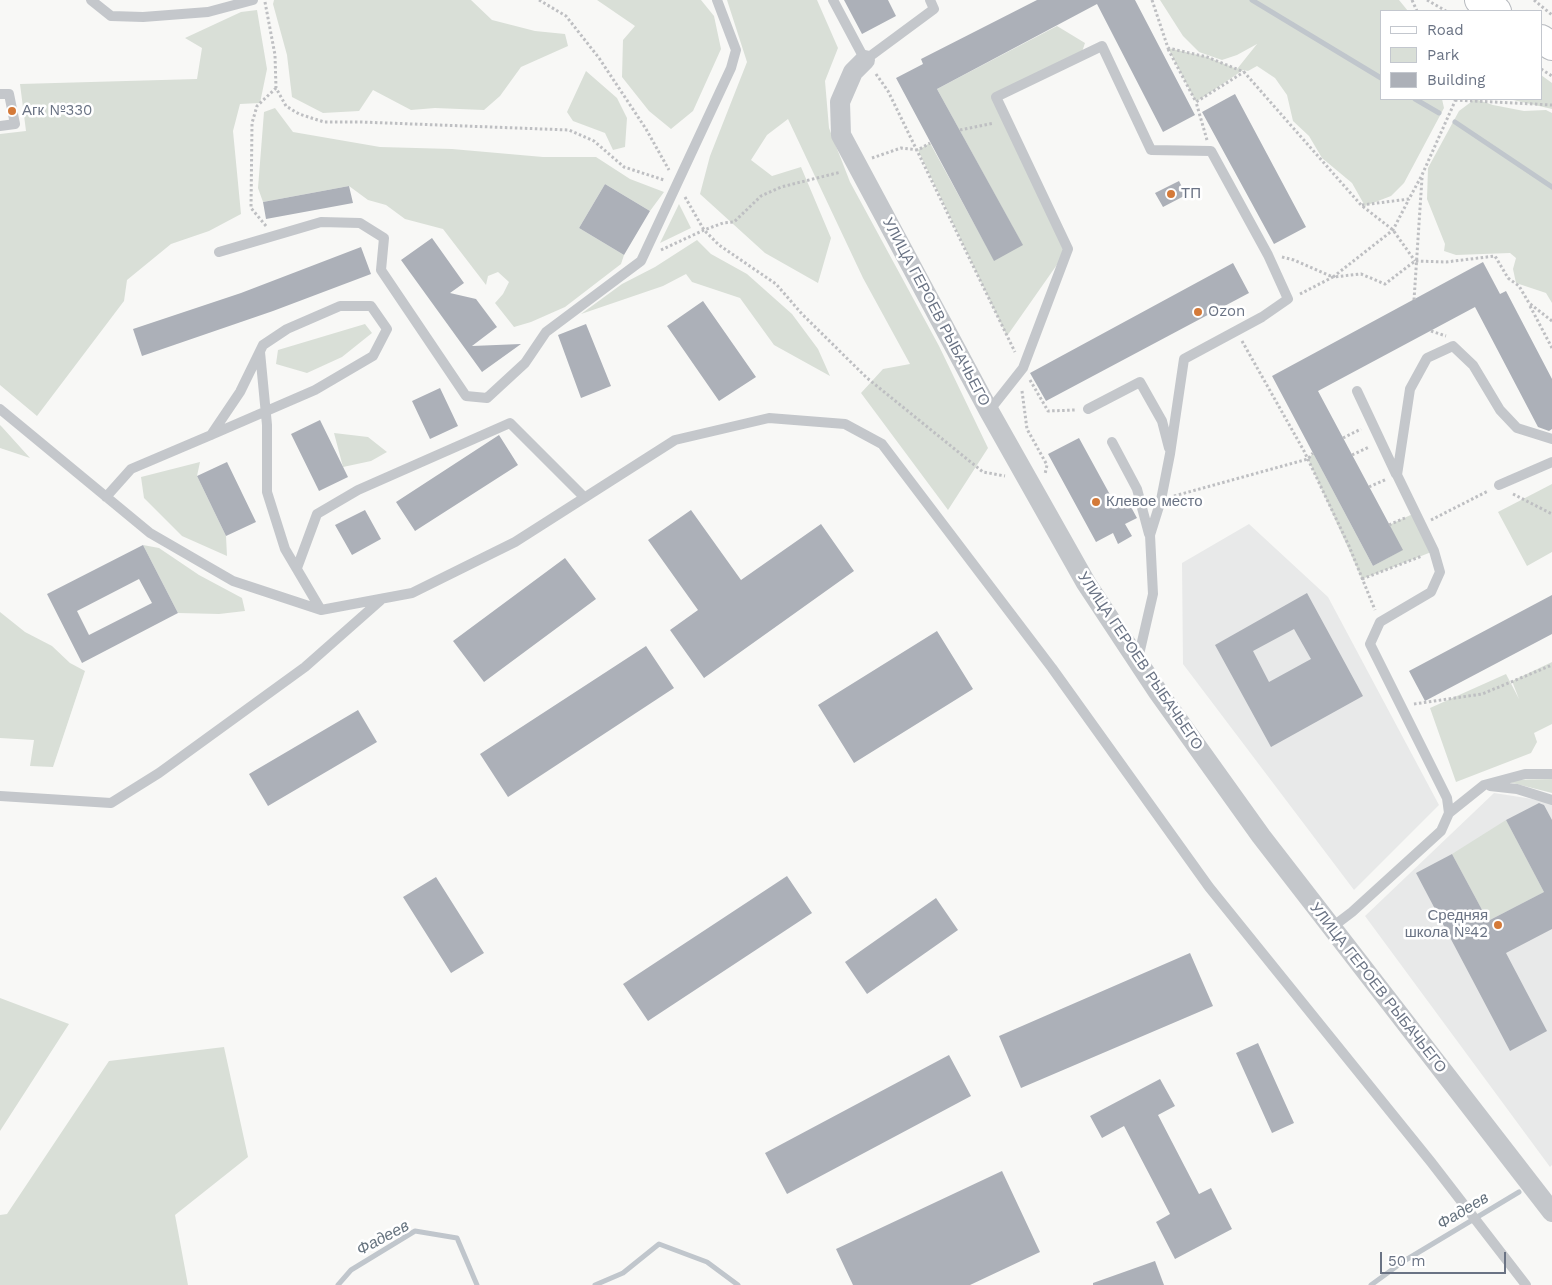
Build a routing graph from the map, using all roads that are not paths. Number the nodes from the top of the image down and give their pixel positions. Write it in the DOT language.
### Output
graph roads {
  1 [pos="91,0"];
  2 [pos="253,0"];
  3 [pos="717,0"];
  4 [pos="833,0"];
  5 [pos="930,0"];
  6 [pos="1479,0"];
  7 [pos="1495,10"];
  8 [pos="1549,20"];
  9 [pos="1552,46"];
  10 [pos="865,60"];
  11 [pos="0,94"];
  12 [pos="0,126"];
  13 [pos="219,252"];
  14 [pos="260,352"];
  15 [pos="1357,391"];
  16 [pos="0,409"];
  17 [pos="1088,409"];
  18 [pos="989,411"];
  19 [pos="266,412"];
  20 [pos="211,435"];
  21 [pos="1552,439"];
  22 [pos="1112,442"];
  23 [pos="1170,454"];
  24 [pos="1552,462"];
  25 [pos="1397,475"];
  26 [pos="1499,485"];
  27 [pos="106,497"];
  28 [pos="584,497"];
  29 [pos="1150,535"];
  30 [pos="297,568"];
  31 [pos="383,598"];
  32 [pos="321,610"];
  33 [pos="1137,662"];
  34 [pos="1552,774"];
  35 [pos="1484,785"];
  36 [pos="0,796"];
  37 [pos="1552,800"];
  38 [pos="1449,812"];
  39 [pos="1331,928"];
  40 [pos="1552,1212"];
  41 [pos="1526,1285"];
  1 -- 2 [label="lane"];
  3 -- 13 [label="lane"];
  4 -- 10 [label="lane"];
  5 -- 10 [label="lane"];
  6 -- 7 [label="main road"];
  8 -- 9 [label="main road"];
  10 -- 18 [label="street, УЛИЦА ГЕРОЕВ РЫБАЧЬЕГО"];
  11 -- 12 [label="lane"];
  14 -- 19 [label="lane"];
  14 -- 19 [label="lane"];
  14 -- 20 [label="lane"];
  15 -- 25 [label="lane"];
  16 -- 27 [label="lane"];
  17 -- 23 [label="lane"];
  18 -- 23 [label="lane"];
  18 -- 33 [label="street, УЛИЦА ГЕРОЕВ РЫБАЧЬЕГО"];
  19 -- 20 [label="lane"];
  19 -- 30 [label="lane"];
  20 -- 27 [label="lane"];
  21 -- 25 [label="lane"];
  22 -- 29 [label="lane"];
  23 -- 29 [label="lane"];
  24 -- 26 [label="lane"];
  25 -- 38 [label="lane"];
  27 -- 32 [label="lane"];
  28 -- 30 [label="lane"];
  28 -- 31 [label="lane"];
  28 -- 41 [label="lane"];
  29 -- 33 [label="lane"];
  30 -- 32 [label="lane"];
  31 -- 32 [label="lane"];
  31 -- 36 [label="lane"];
  33 -- 39 [label="street, УЛИЦА ГЕРОЕВ РЫБАЧЬЕГО"];
  34 -- 35 [label="lane"];
  35 -- 37 [label="lane"];
  35 -- 38 [label="lane"];
  38 -- 39 [label="lane"];
  39 -- 40 [label="street, УЛИЦА ГЕРОЕВ РЫБАЧЬЕГО"];
}
